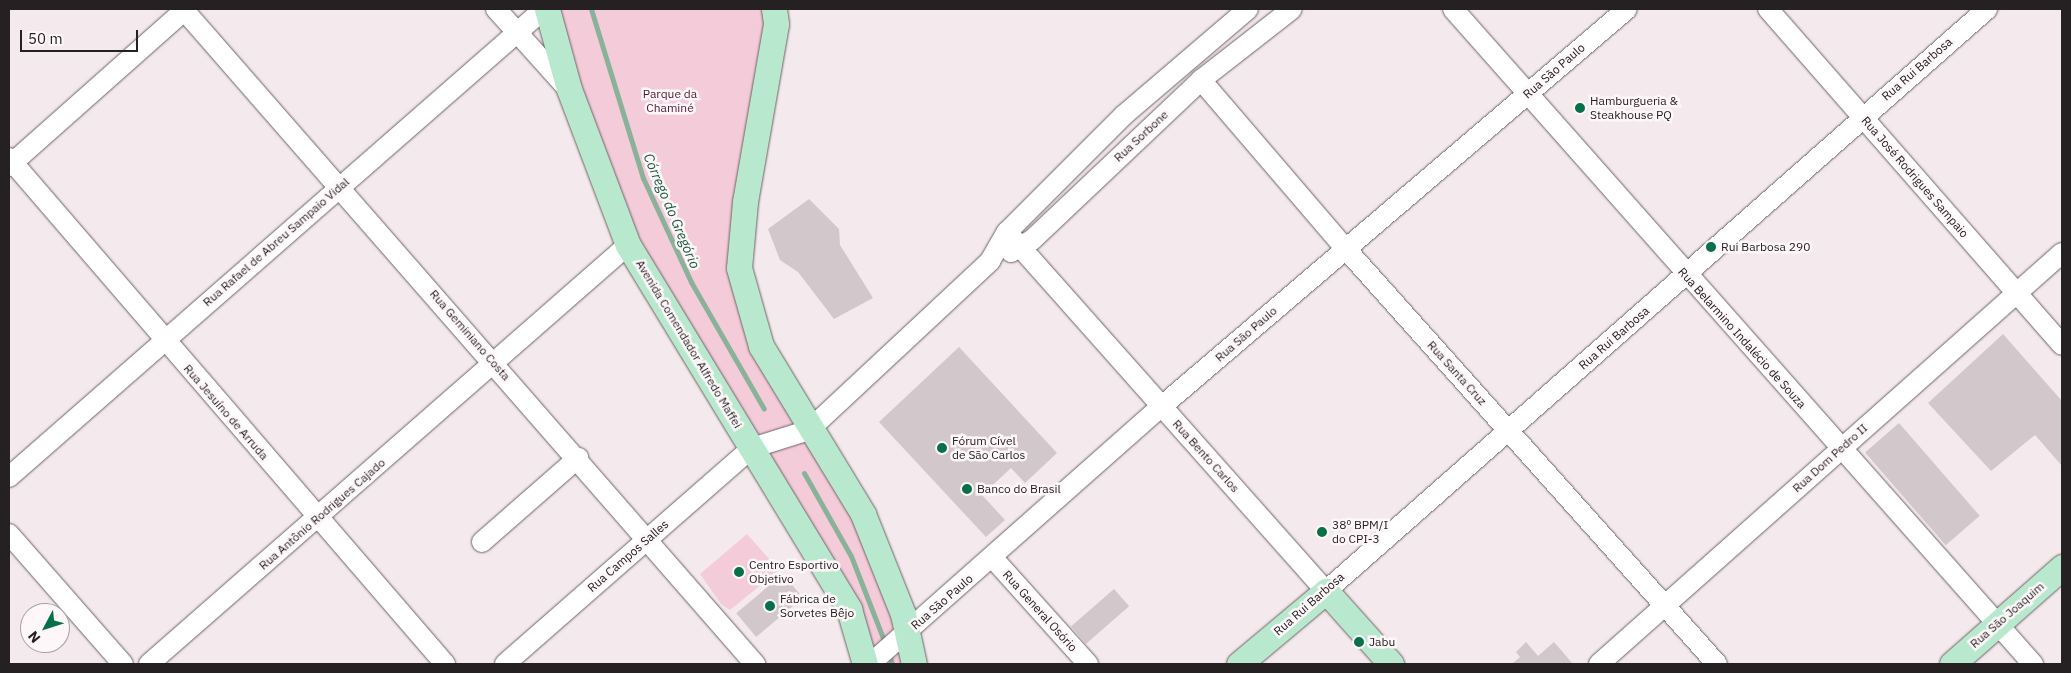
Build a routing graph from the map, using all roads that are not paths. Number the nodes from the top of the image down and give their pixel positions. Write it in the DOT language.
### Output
graph roads {
  1 [pos="184,9"];
  2 [pos="496,9"];
  3 [pos="546,9"];
  4 [pos="774,9"];
  5 [pos="1248,9"];
  6 [pos="1292,9"];
  7 [pos="1453,9"];
  8 [pos="1627,9"];
  9 [pos="1768,9"];
  10 [pos="1987,9"];
  11 [pos="515,31"];
  12 [pos="1201,80"];
  13 [pos="569,90"];
  14 [pos="1527,95"];
  15 [pos="1864,116"];
  16 [pos="10,162"];
  17 [pos="339,187"];
  18 [pos="1007,232"];
  19 [pos="628,245"];
  20 [pos="1021,247"];
  21 [pos="1345,248"];
  22 [pos="2062,253"];
  23 [pos="990,261"];
  24 [pos="1686,276"];
  25 [pos="2016,294"];
  26 [pos="162,340"];
  27 [pos="2062,345"];
  28 [pos="493,362"];
  29 [pos="1162,406"];
  30 [pos="1507,429"];
  31 [pos="809,430"];
  32 [pos="752,448"];
  33 [pos="1840,448"];
  34 [pos="578,458"];
  35 [pos="9,477"];
  36 [pos="318,518"];
  37 [pos="9,534"];
  38 [pos="647,539"];
  39 [pos="482,542"];
  40 [pos="992,557"];
  41 [pos="2062,567"];
  42 [pos="1326,591"];
  43 [pos="1667,607"];
  44 [pos="1997,624"];
  45 [pos="904,635"];
  46 [pos="870,662"];
  47 [pos="123,664"];
  48 [pos="149,664"];
  49 [pos="445,664"];
  50 [pos="505,664"];
  51 [pos="755,664"];
  52 [pos="914,664"];
  53 [pos="1088,664"];
  54 [pos="1239,664"];
  55 [pos="1391,664"];
  56 [pos="1599,664"];
  57 [pos="1717,664"];
  58 [pos="1952,664"];
  59 [pos="2033,664"];
  1 -- 16 [label="street"];
  1 -- 17 [label="street, Rua Geminiano Costa"];
  2 -- 11 [label="street"];
  3 -- 11 [label="street, Rua Rafael de Abreu Sampaio Vidal"];
  3 -- 13 [label="main road, Avenida Comendador Alfredo Maffei"];
  4 -- 31 [label="main road"];
  5 -- 18 [label="street, Rua Sorbone"];
  6 -- 12 [label="street, Rua Sorbone"];
  7 -- 14 [label="street, Rua Belarmino Indalécio de Souza"];
  8 -- 14 [label="street, Rua São Paulo"];
  9 -- 15 [label="street, Rua José Rodrigues Sampaio"];
  10 -- 15 [label="street, Rua Rui Barbosa"];
  11 -- 13 [label="street"];
  11 -- 17 [label="street, Rua Rafael de Abreu Sampaio Vidal"];
  12 -- 20 [label="street, Rua Sorbone"];
  12 -- 21 [label="street, Rua Santa Cruz"];
  13 -- 19 [label="main road, Avenida Comendador Alfredo Maffei"];
  14 -- 21 [label="street, Rua São Paulo"];
  14 -- 24 [label="street, Rua Belarmino Indalécio de Souza"];
  15 -- 24 [label="street, Rua Rui Barbosa"];
  15 -- 25 [label="street, Rua José Rodrigues Sampaio"];
  16 -- 26 [label="street, Rua Jesuíno de Arruda"];
  17 -- 26 [label="street, Rua Rafael de Abreu Sampaio Vidal"];
  17 -- 28 [label="street, Rua Geminiano Costa"];
  18 -- 20 [label="street, Rua Bento Carlos"];
  18 -- 23 [label="street, Rua Sorbone"];
  19 -- 28 [label="street, Rua Antônio Rodrigues Cajado"];
  19 -- 32 [label="main road, Avenida Comendador Alfredo Maffei"];
  20 -- 23 [label="street, Rua Sorbone"];
  20 -- 29 [label="street, Rua Bento Carlos"];
  21 -- 29 [label="street, Rua São Paulo"];
  21 -- 30 [label="street, Rua Santa Cruz"];
  22 -- 25 [label="street, Rua Dom Pedro II"];
  23 -- 31 [label="street, Rua Sorbone"];
  24 -- 30 [label="street, Rua Rui Barbosa"];
  24 -- 33 [label="street, Rua Belarmino Indalécio de Souza"];
  25 -- 27 [label="street, Rua José Rodrigues Sampaio"];
  25 -- 33 [label="street, Rua Dom Pedro II"];
  26 -- 35 [label="street, Rua Rafael de Abreu Sampaio Vidal"];
  26 -- 36 [label="street, Rua Jesuíno de Arruda"];
  28 -- 34 [label="street, Rua Geminiano Costa"];
  28 -- 36 [label="street, Rua Antônio Rodrigues Cajado"];
  29 -- 40 [label="street, Rua São Paulo"];
  29 -- 42 [label="street, Rua Bento Carlos"];
  30 -- 42 [label="street, Rua Rui Barbosa"];
  30 -- 43 [label="street, Rua Santa Cruz"];
  31 -- 32 [label="street, Rua Sorbone"];
  31 -- 45 [label="main road"];
  32 -- 38 [label="street, Rua Campos Salles"];
  32 -- 46 [label="main road, Avenida Comendador Alfredo Maffei"];
  33 -- 43 [label="street, Rua Dom Pedro II"];
  33 -- 44 [label="street, Rua Belarmino Indalécio de Souza"];
  34 -- 38 [label="street, Rua Geminiano Costa"];
  34 -- 39 [label="street"];
  36 -- 48 [label="street, Rua Antônio Rodrigues Cajado"];
  36 -- 49 [label="street, Rua Jesuíno de Arruda"];
  37 -- 47 [label="street"];
  38 -- 50 [label="street, Rua Campos Salles"];
  38 -- 51 [label="street, Rua Geminiano Costa"];
  40 -- 45 [label="street, Rua São Paulo"];
  40 -- 53 [label="street, Rua General Osório"];
  41 -- 44 [label="main road, Rua São Joaquim"];
  42 -- 54 [label="main road, Rua Rui Barbosa"];
  42 -- 55 [label="main road, Rua Bento Carlos"];
  43 -- 56 [label="street, Rua Dom Pedro II"];
  43 -- 57 [label="street, Rua Santa Cruz"];
  44 -- 58 [label="main road, Rua São Joaquim"];
  44 -- 59 [label="street, Rua Belarmino Indalécio de Souza"];
  45 -- 46 [label="street, Rua São Paulo"];
  45 -- 52 [label="main road"];
}
